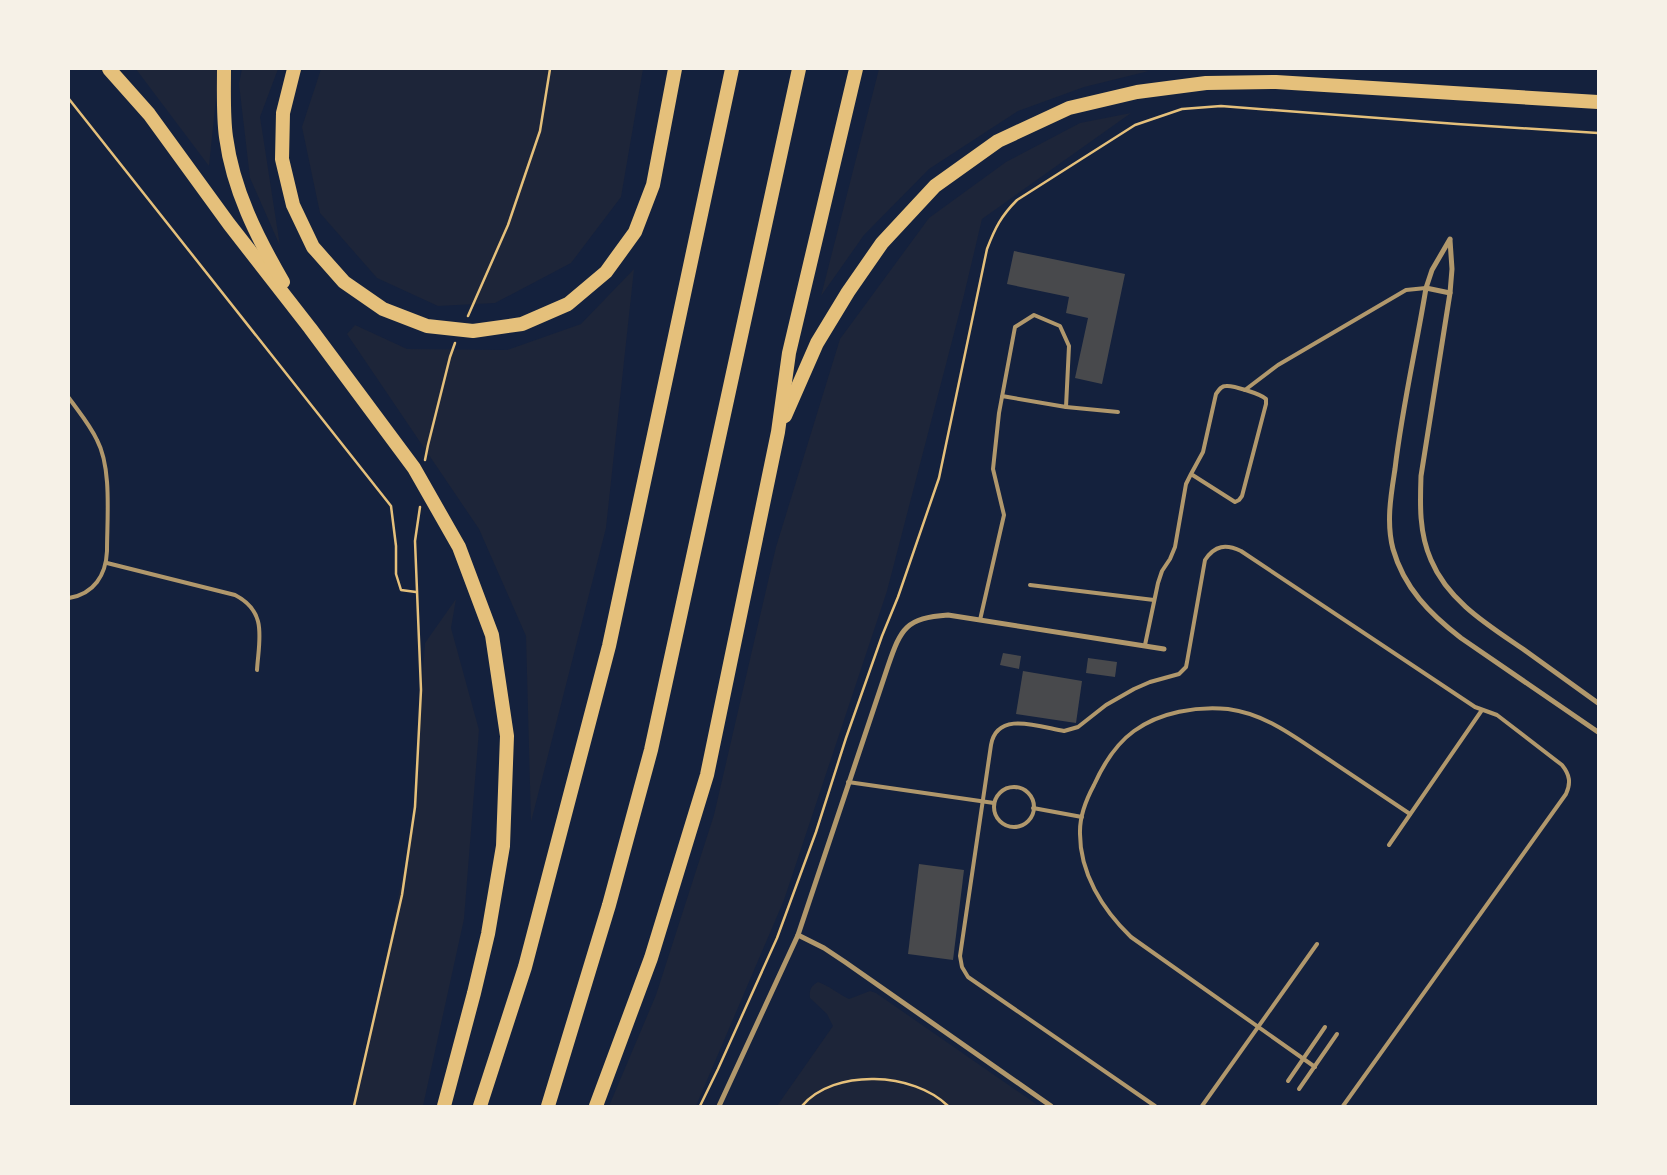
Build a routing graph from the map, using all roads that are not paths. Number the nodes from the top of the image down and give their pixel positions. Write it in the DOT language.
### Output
graph roads {
  1 [pos="109,69"];
  2 [pos="224,69"];
  3 [pos="294,69"];
  4 [pos="675,69"];
  5 [pos="732,69"];
  6 [pos="799,69"];
  7 [pos="856,69"];
  8 [pos="1598,102"];
  9 [pos="1426,288"];
  10 [pos="1450,293"];
  11 [pos="310,328"];
  12 [pos="1245,390"];
  13 [pos="1002,396"];
  14 [pos="69,398"];
  15 [pos="1066,407"];
  16 [pos="1118,412"];
  17 [pos="778,432"];
  18 [pos="1191,474"];
  19 [pos="107,563"];
  20 [pos="1030,585"];
  21 [pos="69,598"];
  22 [pos="1154,600"];
  23 [pos="980,620"];
  24 [pos="1145,645"];
  25 [pos="1164,649"];
  26 [pos="257,670"];
  27 [pos="1598,703"];
  28 [pos="1482,710"];
  29 [pos="1598,732"];
  30 [pos="848,782"];
  31 [pos="983,802"];
  32 [pos="994,803"];
  33 [pos="1033,808"];
  34 [pos="1410,814"];
  35 [pos="1082,817"];
  36 [pos="1389,845"];
  37 [pos="798,935"];
  38 [pos="1317,944"];
  39 [pos="1258,1027"];
  40 [pos="1325,1027"];
  41 [pos="1337,1034"];
  42 [pos="1303,1059"];
  43 [pos="1315,1067"];
  44 [pos="1288,1081"];
  45 [pos="1299,1089"];
  46 [pos="444,1106"];
  47 [pos="480,1106"];
  48 [pos="548,1106"];
  49 [pos="596,1106"];
  50 [pos="719,1106"];
  51 [pos="1051,1106"];
  52 [pos="1154,1106"];
  53 [pos="1202,1106"];
  54 [pos="1343,1106"];
  1 -- 11 [label="highway"];
  2 -- 11 [label="highway"];
  3 -- 4 [label="highway"];
  5 -- 47 [label="highway"];
  6 -- 48 [label="highway"];
  7 -- 17 [label="highway"];
  8 -- 17 [label="highway"];
  9 -- 10 [label="street"];
  9 -- 10 [label="street"];
  9 -- 12 [label="lane"];
  9 -- 29 [label="street"];
  10 -- 27 [label="street"];
  11 -- 46 [label="highway"];
  12 -- 18 [label="lane"];
  12 -- 18 [label="lane"];
  13 -- 15 [label="lane"];
  13 -- 15 [label="lane"];
  13 -- 23 [label="lane"];
  14 -- 19 [label="lane"];
  15 -- 16 [label="lane"];
  17 -- 49 [label="highway"];
  18 -- 22 [label="lane"];
  19 -- 21 [label="lane"];
  19 -- 26 [label="lane"];
  20 -- 22 [label="lane"];
  22 -- 24 [label="lane"];
  23 -- 24 [label="street"];
  23 -- 30 [label="street"];
  24 -- 25 [label="street"];
  28 -- 31 [label="lane"];
  28 -- 34 [label="lane"];
  28 -- 54 [label="lane"];
  30 -- 31 [label="lane"];
  30 -- 37 [label="street"];
  31 -- 32 [label="lane"];
  31 -- 52 [label="lane"];
  32 -- 33 [label="lane"];
  32 -- 33 [label="lane"];
  33 -- 35 [label="lane"];
  34 -- 35 [label="lane"];
  34 -- 36 [label="lane"];
  35 -- 39 [label="lane"];
  37 -- 50 [label="street"];
  37 -- 51 [label="street"];
  38 -- 39 [label="lane"];
  39 -- 42 [label="lane"];
  39 -- 53 [label="lane"];
  40 -- 42 [label="lane"];
  41 -- 43 [label="lane"];
  42 -- 43 [label="lane"];
  42 -- 44 [label="lane"];
  43 -- 45 [label="lane"];
}
